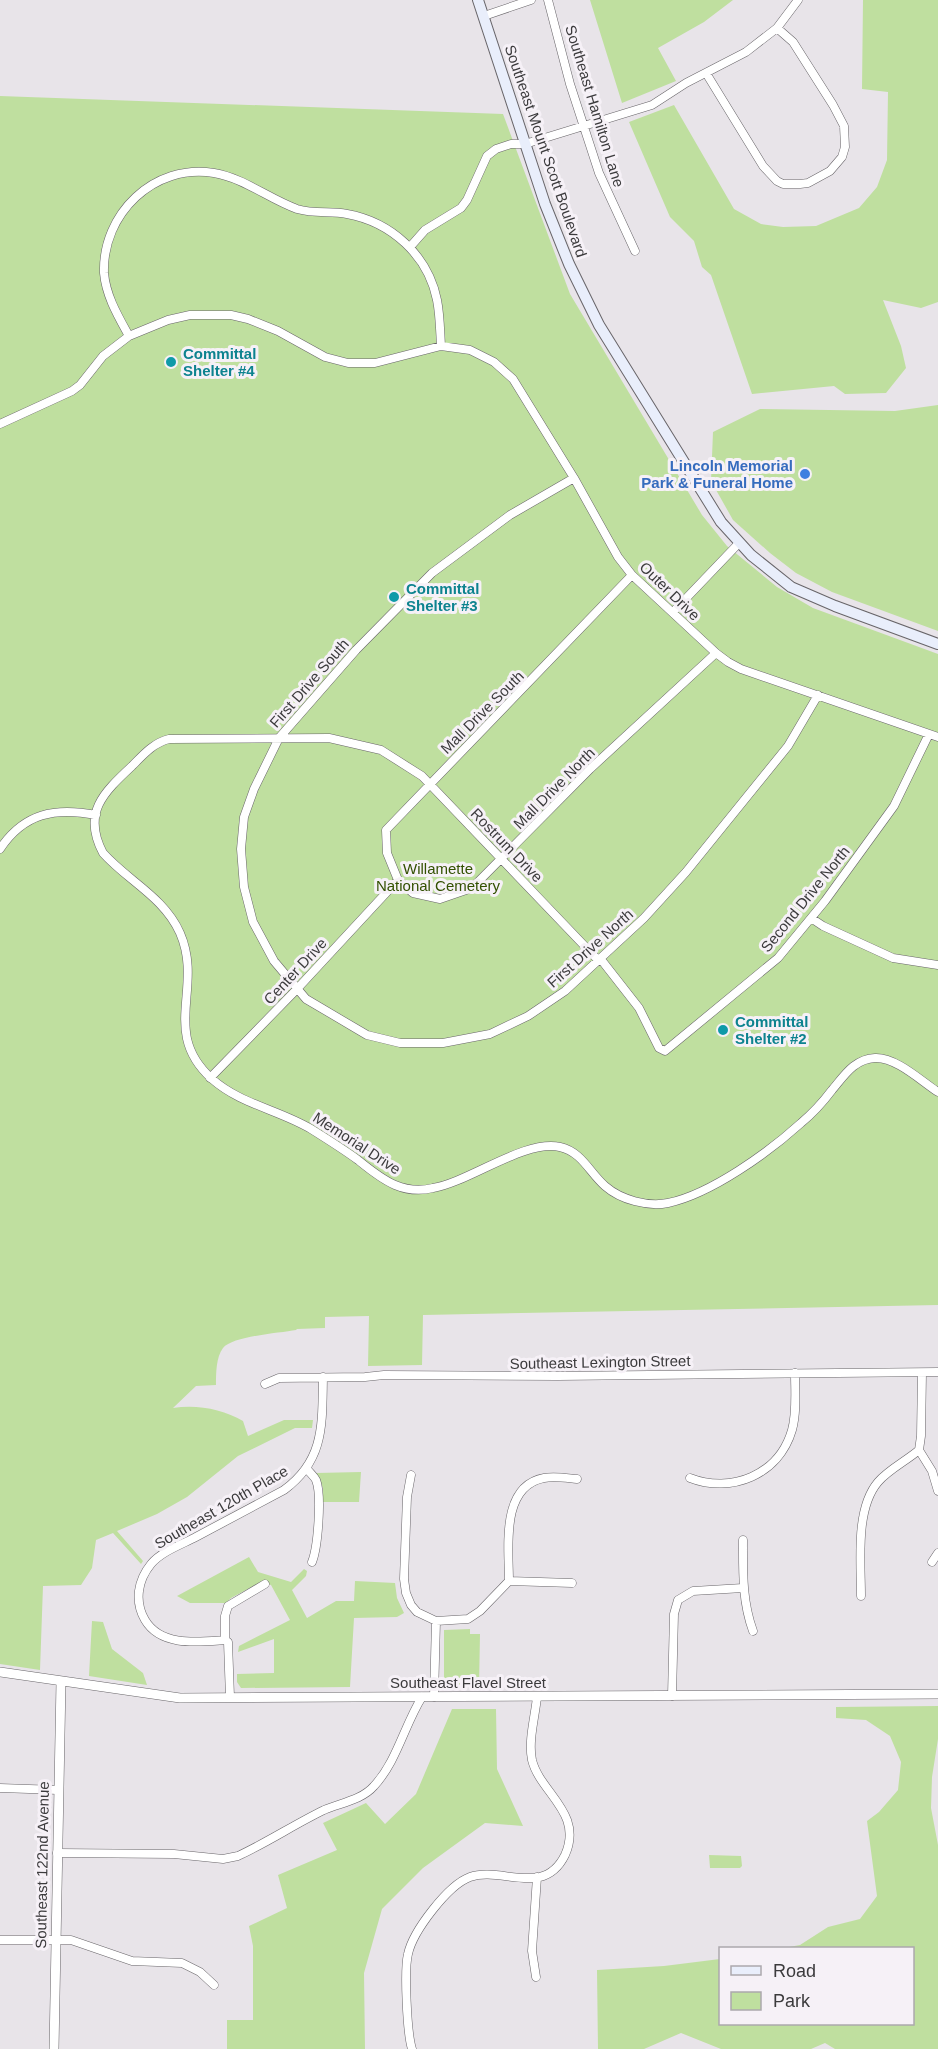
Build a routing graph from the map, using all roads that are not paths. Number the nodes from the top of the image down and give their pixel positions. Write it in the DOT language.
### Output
graph roads {
  1 [pos="478,0"];
  2 [pos="531,0"];
  3 [pos="549,0"];
  4 [pos="798,0"];
  5 [pos="484,16"];
  6 [pos="777,28"];
  7 [pos="706,73"];
  8 [pos="583,125"];
  9 [pos="525,144"];
  10 [pos="410,247"];
  11 [pos="635,251"];
  12 [pos="129,336"];
  13 [pos="441,346"];
  14 [pos="0,424"];
  15 [pos="574,478"];
  16 [pos="739,543"];
  17 [pos="632,575"];
  18 [pos="673,612"];
  19 [pos="938,644"];
  20 [pos="716,653"];
  21 [pos="818,695"];
  22 [pos="929,734"];
  23 [pos="938,737"];
  24 [pos="279,738"];
  25 [pos="429,784"];
  26 [pos="96,815"];
  27 [pos="0,849"];
  28 [pos="501,859"];
  29 [pos="398,880"];
  30 [pos="811,918"];
  31 [pos="598,960"];
  32 [pos="938,965"];
  33 [pos="297,989"];
  34 [pos="665,1051"];
  35 [pos="210,1078"];
  36 [pos="938,1092"];
  37 [pos="938,1372"];
  38 [pos="795,1373"];
  39 [pos="922,1373"];
  40 [pos="323,1377"];
  41 [pos="265,1384"];
  42 [pos="919,1450"];
  43 [pos="307,1469"];
  44 [pos="411,1475"];
  45 [pos="690,1478"];
  46 [pos="577,1479"];
  47 [pos="938,1491"];
  48 [pos="743,1540"];
  49 [pos="938,1553"];
  50 [pos="312,1562"];
  51 [pos="932,1562"];
  52 [pos="509,1581"];
  53 [pos="572,1583"];
  54 [pos="265,1584"];
  55 [pos="743,1588"];
  56 [pos="861,1596"];
  57 [pos="436,1621"];
  58 [pos="753,1631"];
  59 [pos="225,1640"];
  60 [pos="0,1672"];
  61 [pos="61,1682"];
  62 [pos="938,1694"];
  63 [pos="672,1696"];
  64 [pos="230,1697"];
  65 [pos="422,1697"];
  66 [pos="434,1697"];
  67 [pos="537,1697"];
  68 [pos="0,1788"];
  69 [pos="58,1790"];
  70 [pos="57,1852"];
  71 [pos="537,1877"];
  72 [pos="56,1939"];
  73 [pos="0,1940"];
  74 [pos="536,1977"];
  75 [pos="214,1985"];
  76 [pos="54,2049"];
  77 [pos="412,2049"];
  1 -- 5 [label="main road, Southeast Mount Scott Boulevard"];
  2 -- 5 [label="street"];
  3 -- 8 [label="street, Southeast Hamilton Lane"];
  4 -- 6 [label="street"];
  5 -- 9 [label="main road, Southeast Mount Scott Boulevard"];
  6 -- 7 [label="street"];
  6 -- 7 [label="street"];
  7 -- 8 [label="street"];
  8 -- 9 [label="street"];
  8 -- 11 [label="street, Southeast Hamilton Lane"];
  9 -- 10 [label="street"];
  9 -- 16 [label="main road, Southeast Mount Scott Boulevard"];
  10 -- 12 [label="street"];
  10 -- 13 [label="street"];
  12 -- 13 [label="street"];
  12 -- 14 [label="street"];
  13 -- 15 [label="street, Outer Drive"];
  15 -- 17 [label="street, Outer Drive"];
  15 -- 24 [label="street, First Drive South"];
  16 -- 18 [label="street"];
  16 -- 19 [label="main road, Southeast Mount Scott Boulevard"];
  17 -- 18 [label="street, Outer Drive"];
  17 -- 25 [label="street, Mall Drive South"];
  18 -- 20 [label="street, Outer Drive"];
  20 -- 21 [label="street, Outer Drive"];
  20 -- 28 [label="street, Mall Drive North"];
  21 -- 22 [label="street, Outer Drive"];
  21 -- 31 [label="street, First Drive North"];
  22 -- 23 [label="street, Outer Drive"];
  22 -- 30 [label="street, Second Drive North"];
  24 -- 25 [label="street, Rostrum Drive"];
  24 -- 26 [label="street, Memorial Drive"];
  24 -- 33 [label="street, First Drive South"];
  25 -- 28 [label="street, Rostrum Drive"];
  25 -- 29 [label="street, Mall Drive South"];
  26 -- 27 [label="street"];
  26 -- 35 [label="street, Memorial Drive"];
  28 -- 29 [label="street, Mall Drive North"];
  28 -- 31 [label="street, Rostrum Drive"];
  29 -- 33 [label="street, Center Drive"];
  30 -- 32 [label="street"];
  30 -- 34 [label="street, Second Drive North"];
  31 -- 33 [label="street, First Drive North"];
  31 -- 34 [label="street, Rostrum Drive"];
  33 -- 35 [label="street, Center Drive"];
  35 -- 36 [label="street, Memorial Drive"];
  37 -- 39 [label="street, Southeast Lexington Street"];
  38 -- 39 [label="street, Southeast Lexington Street"];
  38 -- 40 [label="street, Southeast Lexington Street"];
  38 -- 45 [label="street"];
  39 -- 42 [label="street"];
  40 -- 41 [label="street, Southeast Lexington Street"];
  40 -- 43 [label="street, Southeast 120th Place"];
  42 -- 47 [label="street"];
  42 -- 56 [label="street"];
  43 -- 50 [label="street"];
  43 -- 59 [label="street, Southeast 120th Place"];
  44 -- 57 [label="street"];
  46 -- 52 [label="street"];
  48 -- 55 [label="street"];
  49 -- 51 [label="street"];
  52 -- 53 [label="street"];
  52 -- 57 [label="street"];
  54 -- 59 [label="street"];
  55 -- 58 [label="street"];
  55 -- 63 [label="street"];
  57 -- 66 [label="street"];
  59 -- 64 [label="street"];
  60 -- 61 [label="street, Southeast Flavel Street"];
  61 -- 64 [label="street, Southeast Flavel Street"];
  61 -- 69 [label="street, Southeast 122nd Avenue"];
  62 -- 63 [label="street, Southeast Flavel Street"];
  63 -- 67 [label="street, Southeast Flavel Street"];
  64 -- 65 [label="street, Southeast Flavel Street"];
  65 -- 66 [label="street, Southeast Flavel Street"];
  65 -- 70 [label="street"];
  66 -- 67 [label="street, Southeast Flavel Street"];
  67 -- 71 [label="street"];
  68 -- 69 [label="street"];
  69 -- 70 [label="street, Southeast 122nd Avenue"];
  70 -- 72 [label="street, Southeast 122nd Avenue"];
  71 -- 74 [label="street"];
  71 -- 77 [label="street"];
  72 -- 73 [label="street"];
  72 -- 75 [label="street"];
  72 -- 76 [label="street, Southeast 122nd Avenue"];
}
